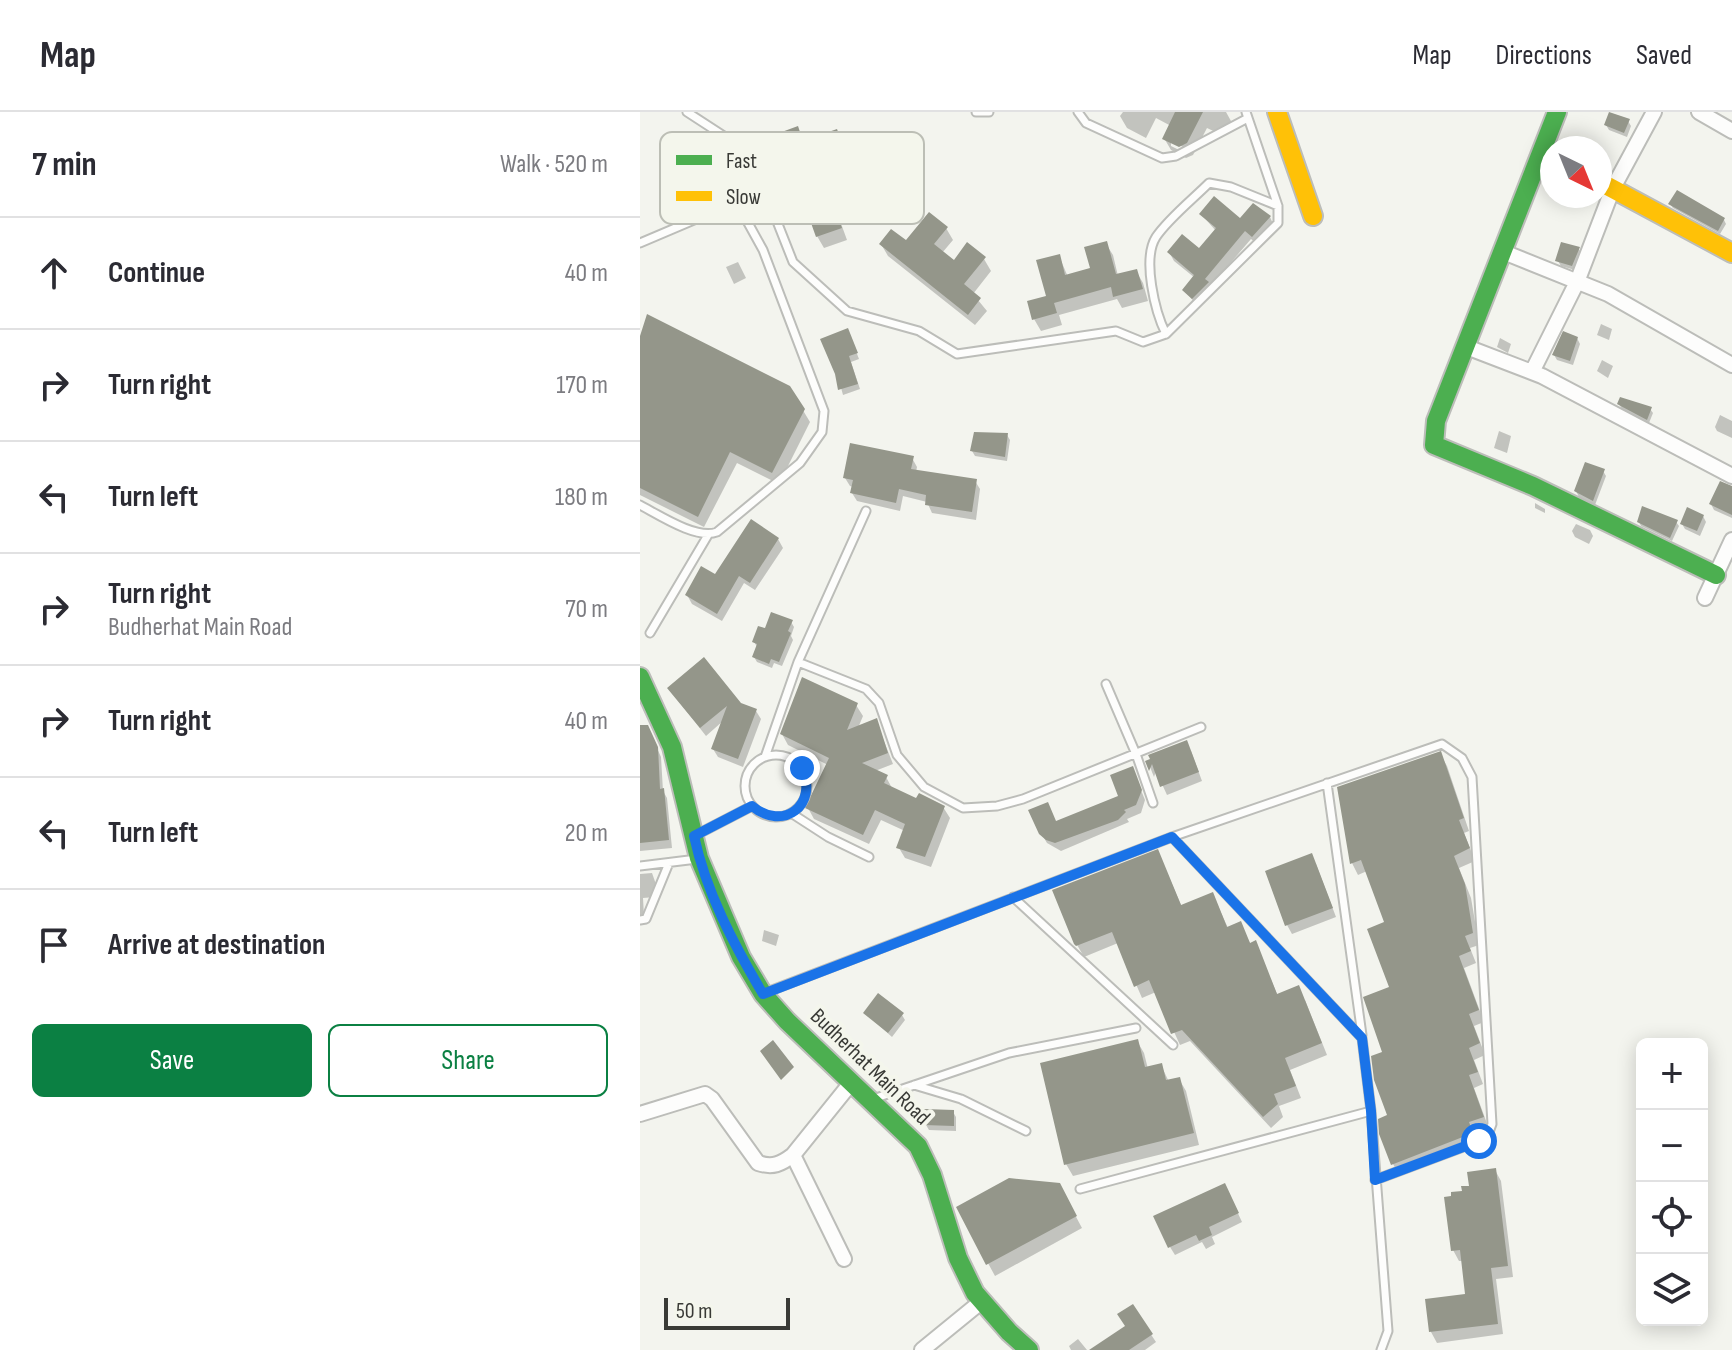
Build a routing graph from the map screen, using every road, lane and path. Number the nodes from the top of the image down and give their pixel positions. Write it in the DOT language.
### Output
graph roads {
  1 [pos="687,112"];
  2 [pos="976,112"];
  3 [pos="989,112"];
  4 [pos="1078,112"];
  5 [pos="1277,112"];
  6 [pos="1557,112"];
  7 [pos="1654,112"];
  8 [pos="1699,112"];
  9 [pos="1247,115"];
  10 [pos="1732,131"];
  11 [pos="718,132"];
  12 [pos="1551,136"];
  13 [pos="1540,167"];
  14 [pos="1612,176"];
  15 [pos="1612,188"];
  16 [pos="1278,206"];
  17 [pos="1599,208"];
  18 [pos="1313,216"];
  19 [pos="685,224"];
  20 [pos="749,224"];
  21 [pos="778,224"];
  22 [pos="640,243"];
  23 [pos="1501,251"];
  24 [pos="1732,253"];
  25 [pos="1577,282"];
  26 [pos="1166,334"];
  27 [pos="1464,346"];
  28 [pos="1732,365"];
  29 [pos="1532,372"];
  30 [pos="1732,476"];
  31 [pos="640,505"];
  32 [pos="866,511"];
  33 [pos="708,535"];
  34 [pos="1731,547"];
  35 [pos="1716,575"];
  36 [pos="1705,598"];
  37 [pos="650,633"];
  38 [pos="798,662"];
  39 [pos="640,677"];
  40 [pos="1106,684"];
  41 [pos="1201,727"];
  42 [pos="1136,754"];
  43 [pos="765,757"];
  44 [pos="1327,783"];
  45 [pos="1153,803"];
  46 [pos="752,806"];
  47 [pos="791,813"];
  48 [pos="694,836"];
  49 [pos="1172,837"];
  50 [pos="869,857"];
  51 [pos="699,858"];
  52 [pos="669,863"];
  53 [pos="640,866"];
  54 [pos="1013,897"];
  55 [pos="640,920"];
  56 [pos="763,994"];
  57 [pos="1136,1028"];
  58 [pos="1362,1038"];
  59 [pos="1173,1045"];
  60 [pos="851,1083"];
  61 [pos="914,1085"];
  62 [pos="871,1100"];
  63 [pos="1371,1111"];
  64 [pos="640,1114"];
  65 [pos="1026,1131"];
  66 [pos="793,1155"];
  67 [pos="1375,1180"];
  68 [pos="1080,1189"];
  69 [pos="844,1259"];
  70 [pos="976,1307"];
  71 [pos="922,1350"];
  72 [pos="1029,1350"];
  73 [pos="1381,1350"];
  1 -- 11 [label="lane"];
  2 -- 3 [label="lane"];
  4 -- 9 [label="lane"];
  5 -- 18 [label="street"];
  6 -- 12 [label="street"];
  7 -- 14 [label="street"];
  8 -- 10 [label="street"];
  9 -- 16 [label="lane"];
  13 -- 23 [label="street"];
  15 -- 24 [label="street"];
  16 -- 26 [label="lane"];
  16 -- 26 [label="lane"];
  17 -- 25 [label="street"];
  19 -- 22 [label="lane"];
  20 -- 33 [label="lane"];
  21 -- 26 [label="lane"];
  23 -- 25 [label="street"];
  23 -- 27 [label="street"];
  25 -- 28 [label="street"];
  25 -- 29 [label="street"];
  27 -- 29 [label="street"];
  27 -- 35 [label="street"];
  29 -- 30 [label="street"];
  31 -- 33 [label="lane"];
  32 -- 38 [label="lane"];
  33 -- 37 [label="lane"];
  34 -- 35 [label="street"];
  35 -- 36 [label="street"];
  38 -- 42 [label="lane"];
  38 -- 43 [label="lane"];
  39 -- 48 [label="street, Budherhat Main Road"];
  40 -- 42 [label="lane"];
  41 -- 42 [label="lane"];
  42 -- 45 [label="lane"];
  43 -- 46 [label="lane"];
  43 -- 47 [label="lane"];
  44 -- 49 [label="lane"];
  44 -- 58 [label="lane"];
  44 -- 67 [label="lane"];
  46 -- 47 [label="lane"];
  46 -- 48 [label="lane"];
  47 -- 50 [label="lane"];
  48 -- 51 [label="street, Budherhat Main Road"];
  49 -- 54 [label="lane"];
  49 -- 58 [label="lane"];
  51 -- 52 [label="lane"];
  51 -- 56 [label="street, Budherhat Main Road"];
  52 -- 53 [label="lane"];
  52 -- 55 [label="lane"];
  54 -- 56 [label="lane"];
  54 -- 59 [label="lane"];
  56 -- 60 [label="street, Budherhat Main Road"];
  57 -- 61 [label="lane"];
  58 -- 63 [label="lane"];
  60 -- 62 [label="street, Budherhat Main Road"];
  60 -- 66 [label="street"];
  61 -- 62 [label="lane"];
  61 -- 65 [label="lane"];
  62 -- 70 [label="street, Budherhat Main Road"];
  63 -- 67 [label="lane"];
  63 -- 68 [label="lane"];
  64 -- 66 [label="street"];
  66 -- 69 [label="street"];
  67 -- 73 [label="lane"];
  70 -- 71 [label="street"];
  70 -- 72 [label="street, Budherhat Main Road"];
}
